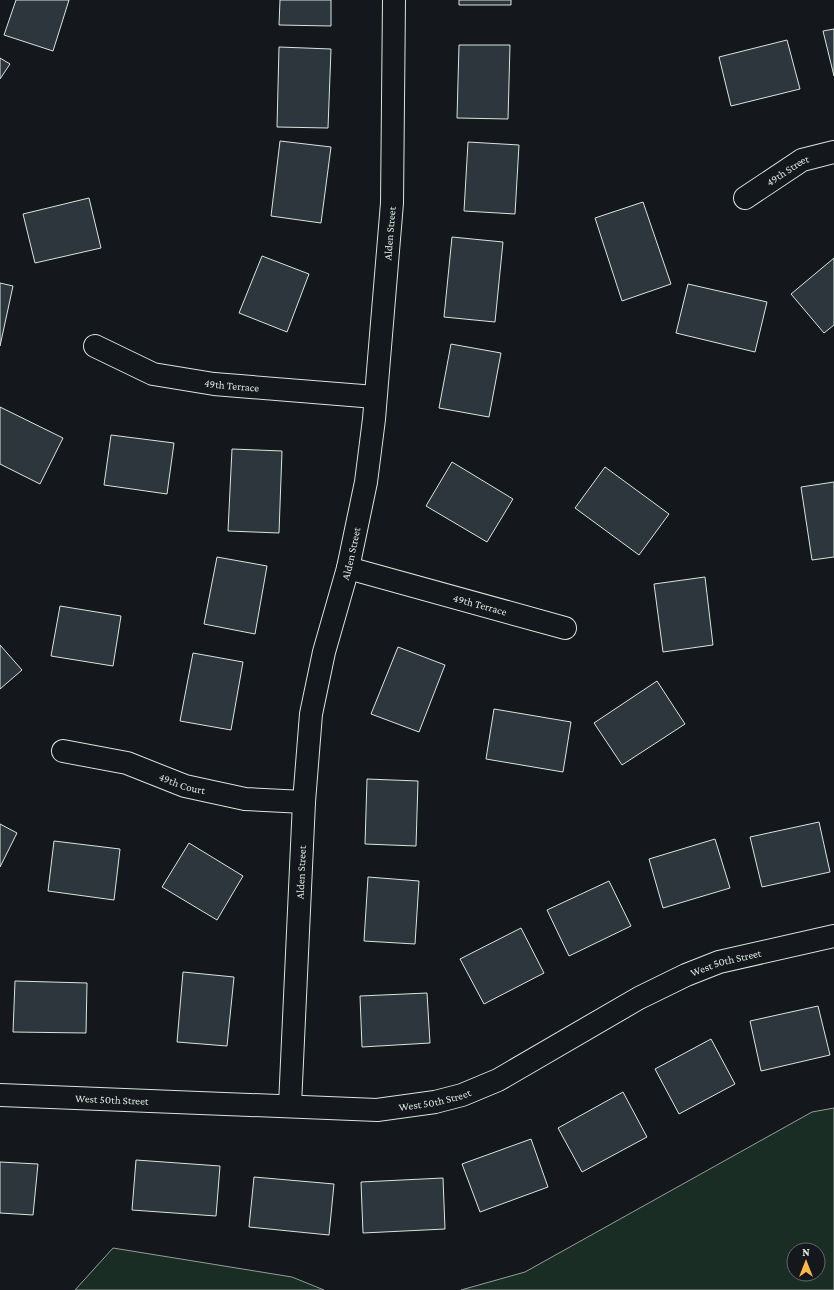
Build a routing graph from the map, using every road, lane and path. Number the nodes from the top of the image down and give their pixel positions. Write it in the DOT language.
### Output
graph roads {
  1 [pos="394,0"];
  2 [pos="834,152"];
  3 [pos="745,198"];
  4 [pos="95,346"];
  5 [pos="375,397"];
  6 [pos="348,568"];
  7 [pos="565,628"];
  8 [pos="63,751"];
  9 [pos="304,802"];
  10 [pos="834,936"];
  11 [pos="0,1095"];
  12 [pos="290,1106"];
  1 -- 5 [label="street, Alden Street"];
  2 -- 3 [label="street, 49th Street"];
  4 -- 5 [label="street, 49th Terrace"];
  5 -- 6 [label="street, Alden Street"];
  6 -- 7 [label="street, 49th Terrace"];
  6 -- 9 [label="street, Alden Street"];
  8 -- 9 [label="street, 49th Court"];
  9 -- 12 [label="street, Alden Street"];
  10 -- 12 [label="street, West 50th Street"];
  11 -- 12 [label="street, West 50th Street"];
}
